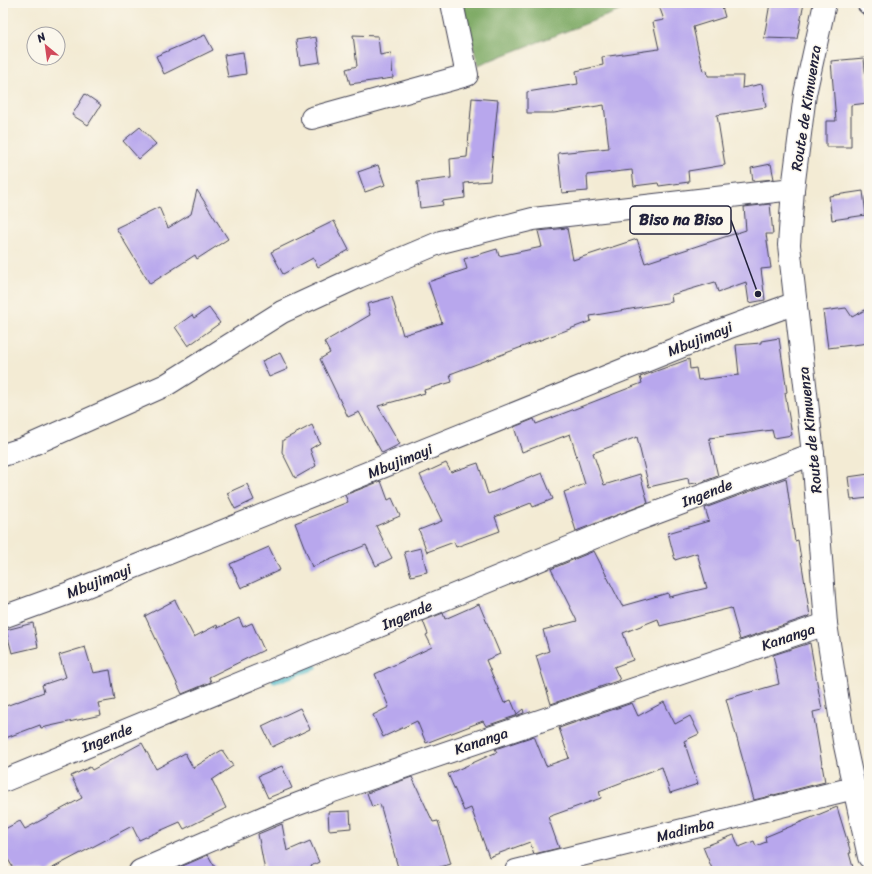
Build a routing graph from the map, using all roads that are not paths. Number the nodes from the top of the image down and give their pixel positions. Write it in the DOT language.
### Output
graph roads {
  1 [pos="452,3"];
  2 [pos="825,3"];
  3 [pos="312,118"];
  4 [pos="793,189"];
  5 [pos="796,303"];
  6 [pos="813,454"];
  7 [pos="3,455"];
  8 [pos="3,617"];
  9 [pos="826,624"];
  10 [pos="3,781"];
  11 [pos="854,788"];
  12 [pos="869,857"];
  13 [pos="140,871"];
  14 [pos="516,871"];
  1 -- 3 [label="street"];
  2 -- 4 [label="street, Route de Kimwenza"];
  4 -- 5 [label="street, Route de Kimwenza"];
  4 -- 7 [label="street"];
  5 -- 6 [label="street, Route de Kimwenza"];
  5 -- 8 [label="street, Mbujimayi"];
  6 -- 9 [label="street, Route de Kimwenza"];
  6 -- 10 [label="street, Ingende"];
  9 -- 11 [label="street, Route de Kimwenza"];
  9 -- 13 [label="street, Kananga"];
  11 -- 12 [label="street, Route de Kimwenza"];
  11 -- 14 [label="street, Madimba"];
}
